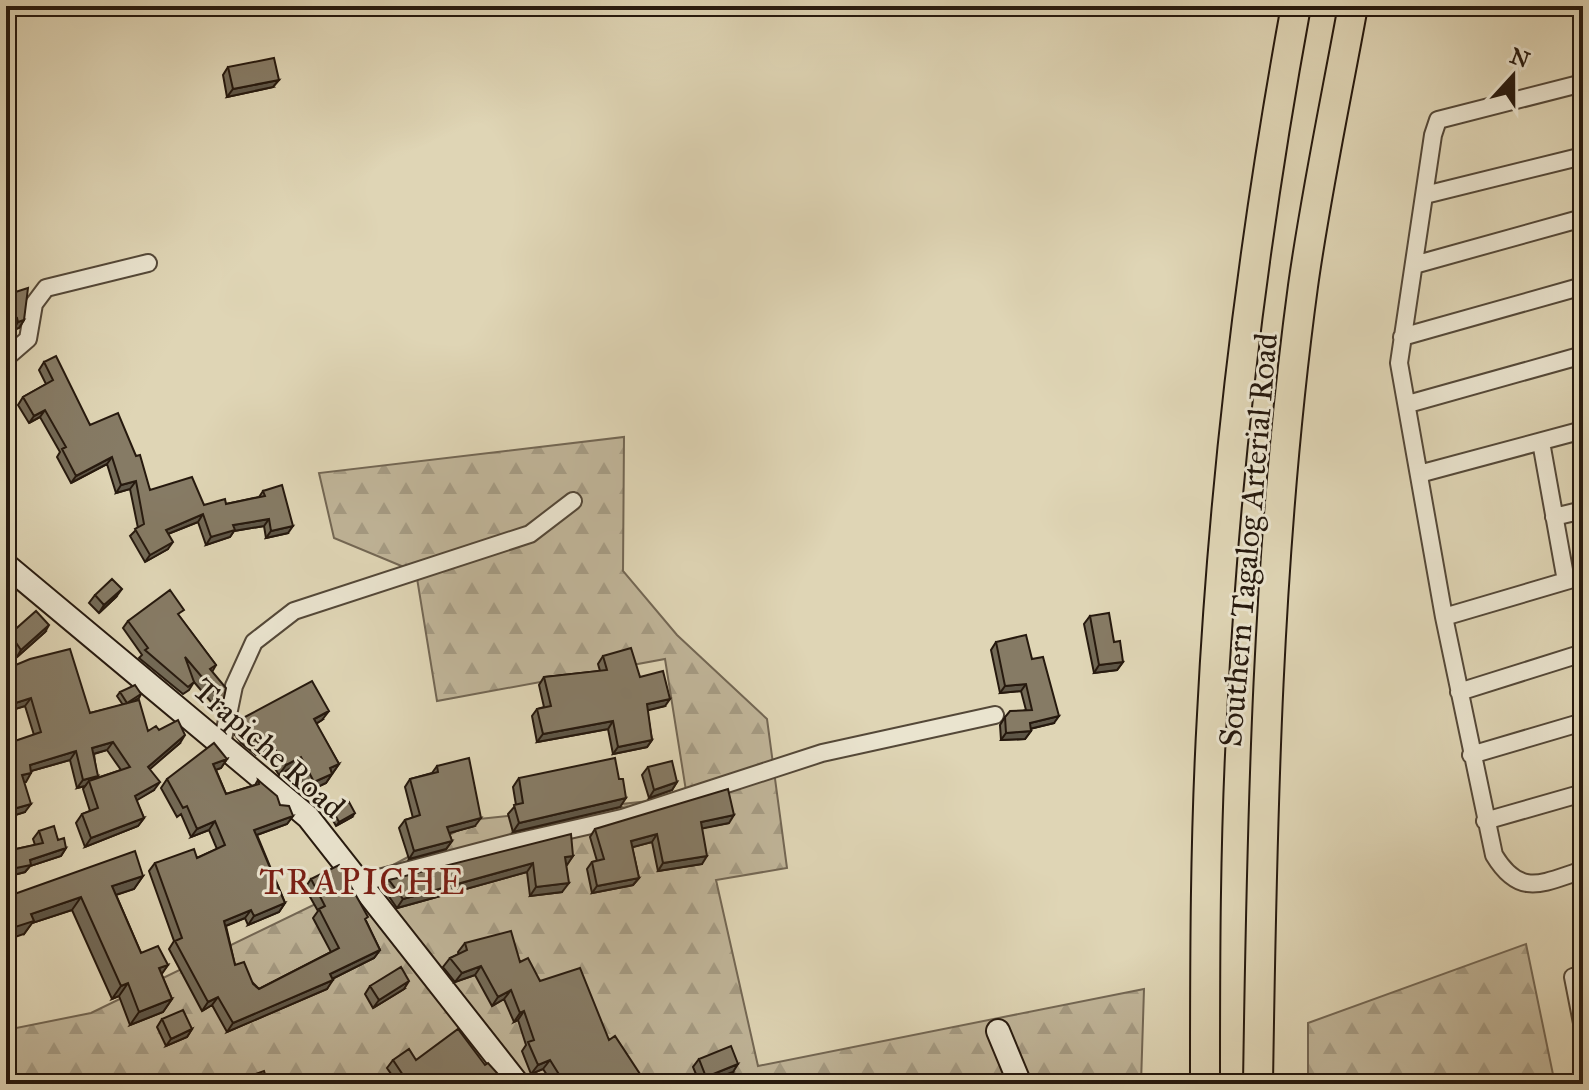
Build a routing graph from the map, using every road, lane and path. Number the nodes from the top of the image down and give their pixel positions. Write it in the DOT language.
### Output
graph roads {
  1 [pos="1296,6"];
  2 [pos="1353,6"];
  3 [pos="1583,83"];
  4 [pos="1583,156"];
  5 [pos="1425,195"];
  6 [pos="1583,218"];
  7 [pos="148,263"];
  8 [pos="1414,265"];
  9 [pos="1583,286"];
  10 [pos="1402,337"];
  11 [pos="1583,355"];
  12 [pos="6,358"];
  13 [pos="1408,404"];
  14 [pos="1583,430"];
  15 [pos="1541,442"];
  16 [pos="1419,474"];
  17 [pos="573,501"];
  18 [pos="1583,510"];
  19 [pos="1554,517"];
  20 [pos="6,565"];
  21 [pos="1583,576"];
  22 [pos="1566,581"];
  23 [pos="1444,617"];
  24 [pos="1583,653"];
  25 [pos="1459,692"];
  26 [pos="995,715"];
  27 [pos="1583,722"];
  28 [pos="222,744"];
  29 [pos="1471,755"];
  30 [pos="1583,793"];
  31 [pos="1485,821"];
  32 [pos="1583,870"];
  33 [pos="360,883"];
  34 [pos="1583,974"];
  35 [pos="1583,1028"];
  36 [pos="998,1031"];
  37 [pos="518,1084"];
  38 [pos="1020,1084"];
  39 [pos="1205,1084"];
  40 [pos="1258,1084"];
  1 -- 39 [label="highway, Southern Tagalog Arterial Road"];
  2 -- 40 [label="highway, Southern Tagalog Arterial Road"];
  3 -- 5 [label="street"];
  4 -- 5 [label="street"];
  5 -- 8 [label="street"];
  6 -- 8 [label="street"];
  7 -- 12 [label="street"];
  8 -- 10 [label="street"];
  9 -- 10 [label="street"];
  10 -- 13 [label="street"];
  11 -- 13 [label="street"];
  13 -- 16 [label="street"];
  14 -- 15 [label="street"];
  15 -- 16 [label="street"];
  15 -- 19 [label="street"];
  16 -- 23 [label="street"];
  17 -- 28 [label="street"];
  18 -- 19 [label="street"];
  19 -- 22 [label="street"];
  20 -- 28 [label="street, Trapiche Road"];
  21 -- 22 [label="street"];
  22 -- 23 [label="street"];
  23 -- 25 [label="street"];
  24 -- 25 [label="street"];
  25 -- 29 [label="street"];
  26 -- 33 [label="street"];
  27 -- 29 [label="street"];
  28 -- 33 [label="street, Trapiche Road"];
  29 -- 31 [label="street"];
  30 -- 31 [label="street"];
  31 -- 32 [label="street"];
  33 -- 37 [label="street, Trapiche Road"];
  34 -- 35 [label="street"];
  36 -- 38 [label="street"];
}
